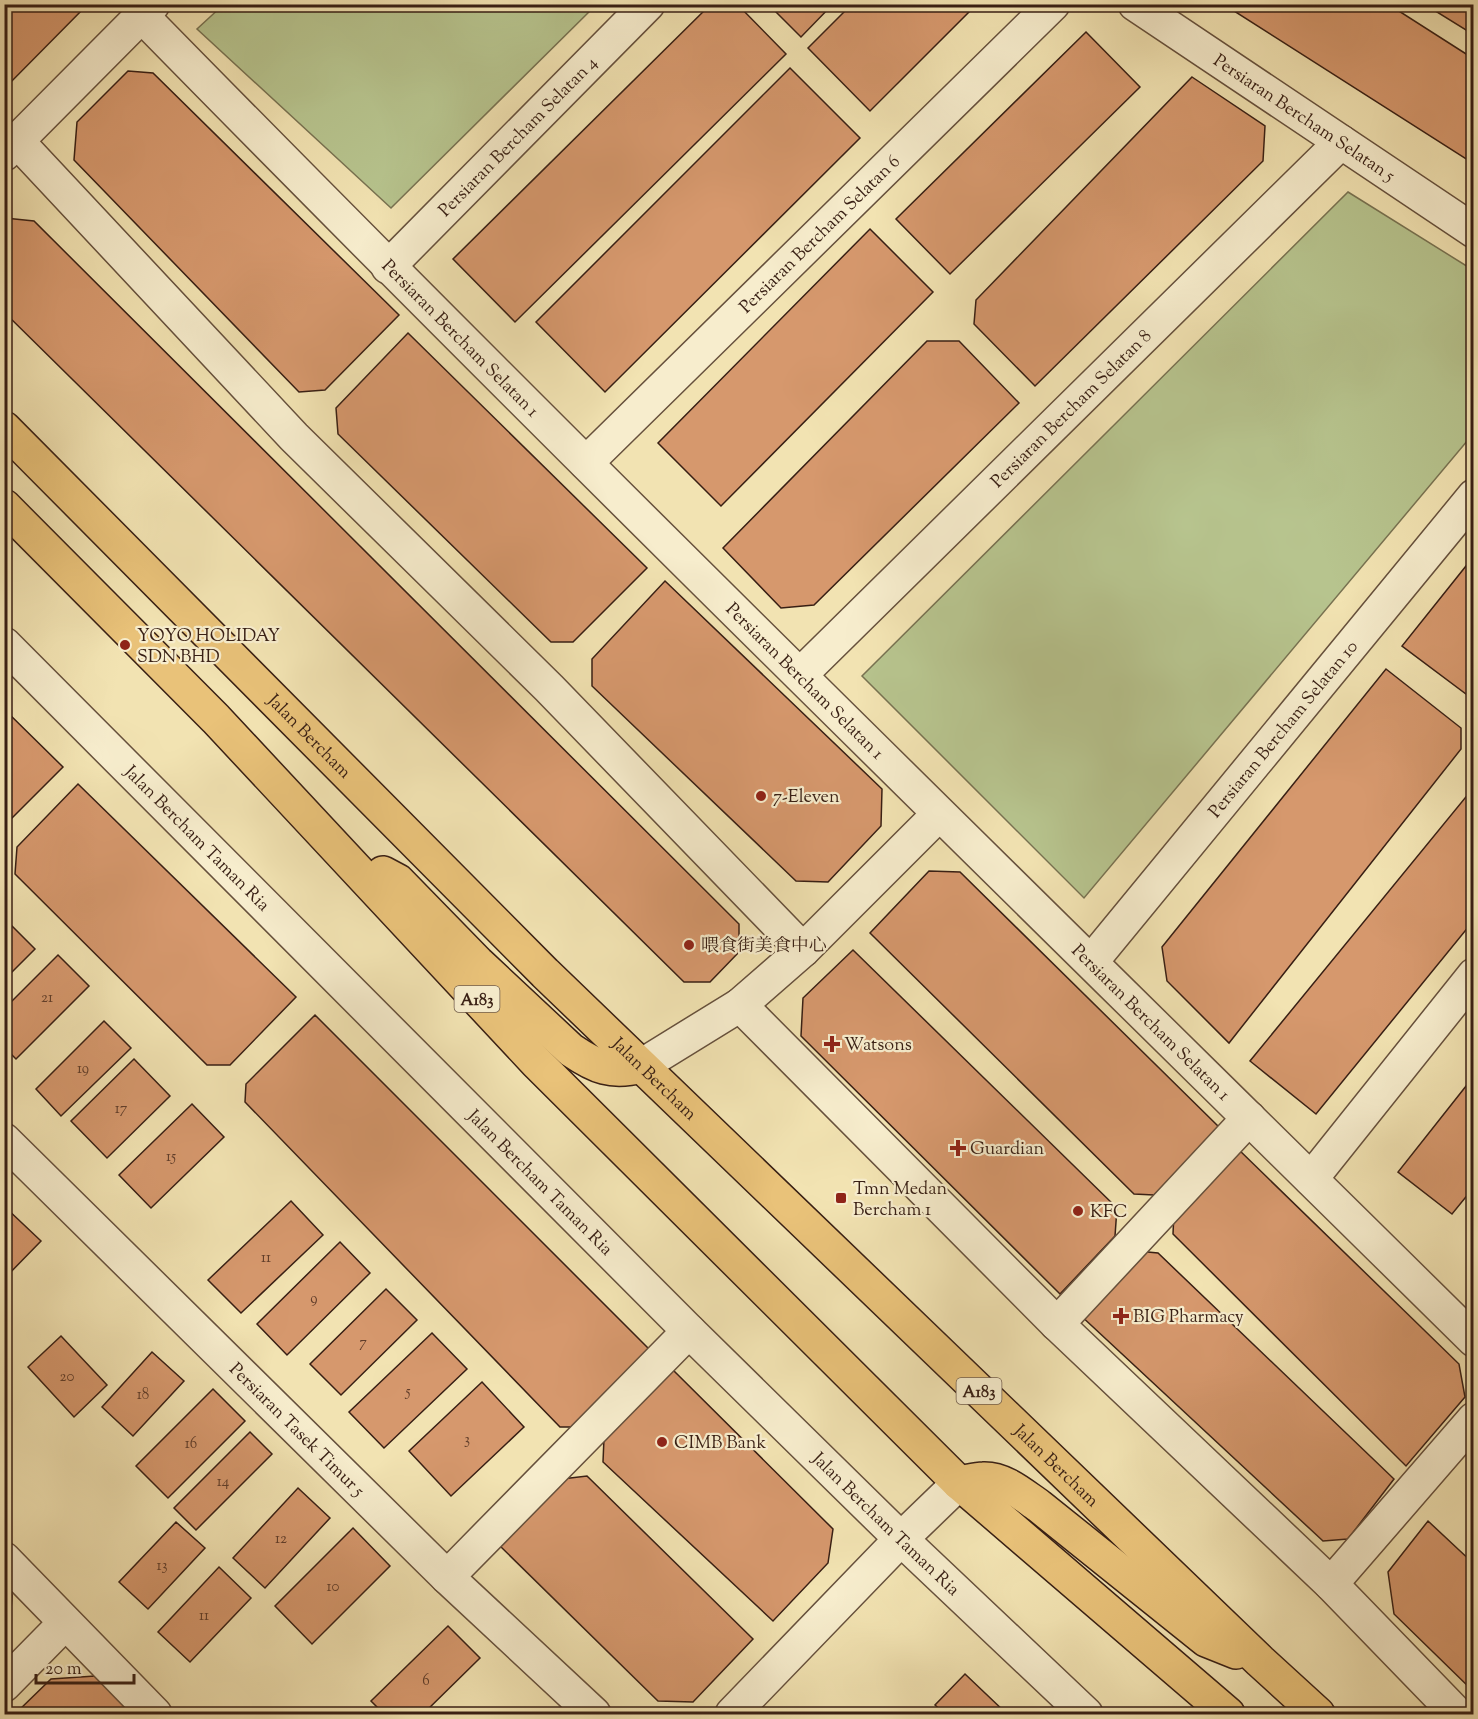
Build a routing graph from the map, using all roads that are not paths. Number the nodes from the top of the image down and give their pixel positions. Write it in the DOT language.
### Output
graph roads {
  1 [pos="648,4"];
  2 [pos="1053,4"];
  3 [pos="1135,4"];
  4 [pos="148,10"];
  5 [pos="1341,142"];
  6 [pos="11,148"];
  7 [pos="1473,231"];
  8 [pos="388,267"];
  9 [pos="4,428"];
  10 [pos="586,464"];
  11 [pos="1473,496"];
  12 [pos="4,506"];
  13 [pos="4,644"];
  14 [pos="800,675"];
  15 [pos="939,814"];
  16 [pos="333,844"];
  17 [pos="803,950"];
  18 [pos="1091,962"];
  19 [pos="1473,975"];
  20 [pos="740,1005"];
  21 [pos="641,1066"];
  22 [pos="1249,1118"];
  23 [pos="4,1140"];
  24 [pos="1311,1179"];
  25 [pos="1057,1324"];
  26 [pos="689,1331"];
  27 [pos="1473,1340"];
  28 [pos="1473,1419"];
  29 [pos="959,1483"];
  30 [pos="901,1539"];
  31 [pos="4,1559"];
  32 [pos="447,1577"];
  33 [pos="1331,1584"];
  34 [pos="64,1623"];
  35 [pos="1260,1661"];
  36 [pos="4,1685"];
  37 [pos="1214,1710"];
  38 [pos="155,1714"];
  39 [pos="594,1714"];
  40 [pos="732,1714"];
  41 [pos="1086,1714"];
  42 [pos="1318,1714"];
  43 [pos="1457,1714"];
  1 -- 8 [label="street, Persiaran Bercham Selatan 4"];
  2 -- 10 [label="street, Persiaran Bercham Selatan 6"];
  3 -- 5 [label="street, Persiaran Bercham Selatan 5"];
  4 -- 6 [label="street"];
  4 -- 8 [label="street, Persiaran Bercham Selatan 1"];
  5 -- 7 [label="street, Persiaran Bercham Selatan 5"];
  5 -- 14 [label="street, Persiaran Bercham Selatan 8"];
  6 -- 17 [label="street"];
  8 -- 10 [label="street, Persiaran Bercham Selatan 1"];
  9 -- 21 [label="main road, Jalan Bercham / A183"];
  10 -- 14 [label="street, Persiaran Bercham Selatan 1"];
  11 -- 18 [label="street, Persiaran Bercham Selatan 10"];
  12 -- 16 [label="main road, A183"];
  13 -- 26 [label="street, Jalan Bercham Taman Ria"];
  14 -- 15 [label="street, Persiaran Bercham Selatan 1"];
  15 -- 17 [label="street"];
  15 -- 18 [label="street, Persiaran Bercham Selatan 1"];
  16 -- 21 [label="main road"];
  16 -- 29 [label="main road, A183"];
  17 -- 20 [label="street"];
  18 -- 22 [label="street, Persiaran Bercham Selatan 1"];
  19 -- 24 [label="street"];
  20 -- 21 [label="street"];
  20 -- 25 [label="street"];
  21 -- 35 [label="main road, Jalan Bercham / A183"];
  22 -- 24 [label="street, Persiaran Bercham Selatan 1"];
  22 -- 25 [label="street"];
  23 -- 32 [label="street, Persiaran Tasek Timur 5"];
  24 -- 27 [label="street, Persiaran Bercham Selatan 1"];
  25 -- 33 [label="street"];
  26 -- 30 [label="street, Jalan Bercham Taman Ria"];
  26 -- 32 [label="street"];
  28 -- 33 [label="street"];
  29 -- 30 [label="street"];
  29 -- 35 [label="main road"];
  29 -- 37 [label="main road, A183"];
  30 -- 40 [label="street"];
  30 -- 41 [label="street, Jalan Bercham Taman Ria"];
  31 -- 34 [label="street"];
  32 -- 39 [label="street, Persiaran Tasek Timur 5"];
  33 -- 43 [label="street"];
  34 -- 36 [label="street"];
  34 -- 38 [label="street"];
  35 -- 42 [label="main road, Jalan Bercham / A183"];
}
